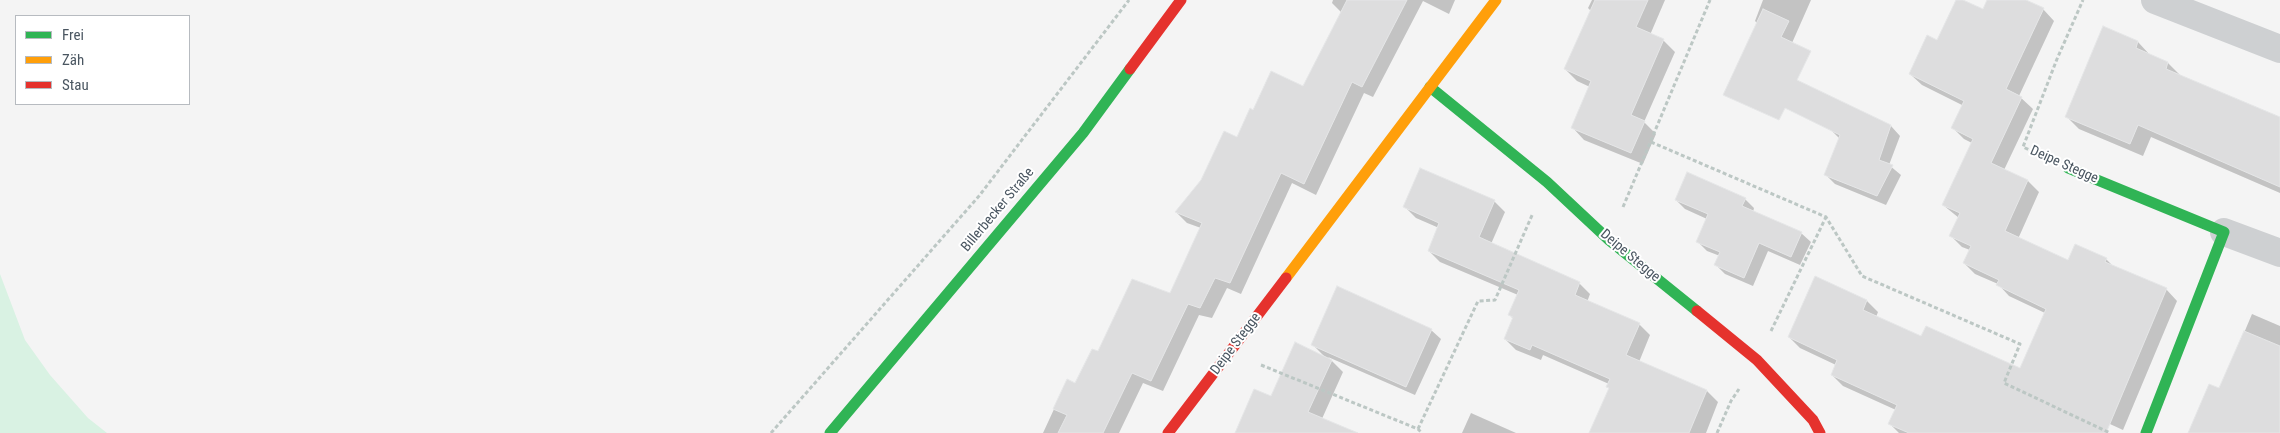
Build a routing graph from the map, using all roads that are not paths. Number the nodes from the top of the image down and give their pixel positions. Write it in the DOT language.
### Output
graph roads {
  1 [pos="1181,0"];
  2 [pos="1496,0"];
  3 [pos="2155,0"];
  4 [pos="2280,50"];
  5 [pos="1430,87"];
  6 [pos="2068,168"];
  7 [pos="2224,232"];
  8 [pos="2280,253"];
  9 [pos="830,433"];
  10 [pos="1168,433"];
  11 [pos="1820,433"];
  12 [pos="2146,433"];
  1 -- 9 [label="street, Billerbecker Straße"];
  2 -- 5 [label="street, Deipe Stegge"];
  3 -- 4 [label="street"];
  5 -- 10 [label="street, Deipe Stegge"];
  5 -- 11 [label="street, Deipe Stegge"];
  6 -- 7 [label="street, Deipe Stegge"];
  7 -- 8 [label="street, Deipe Stegge"];
  7 -- 12 [label="street"];
}
